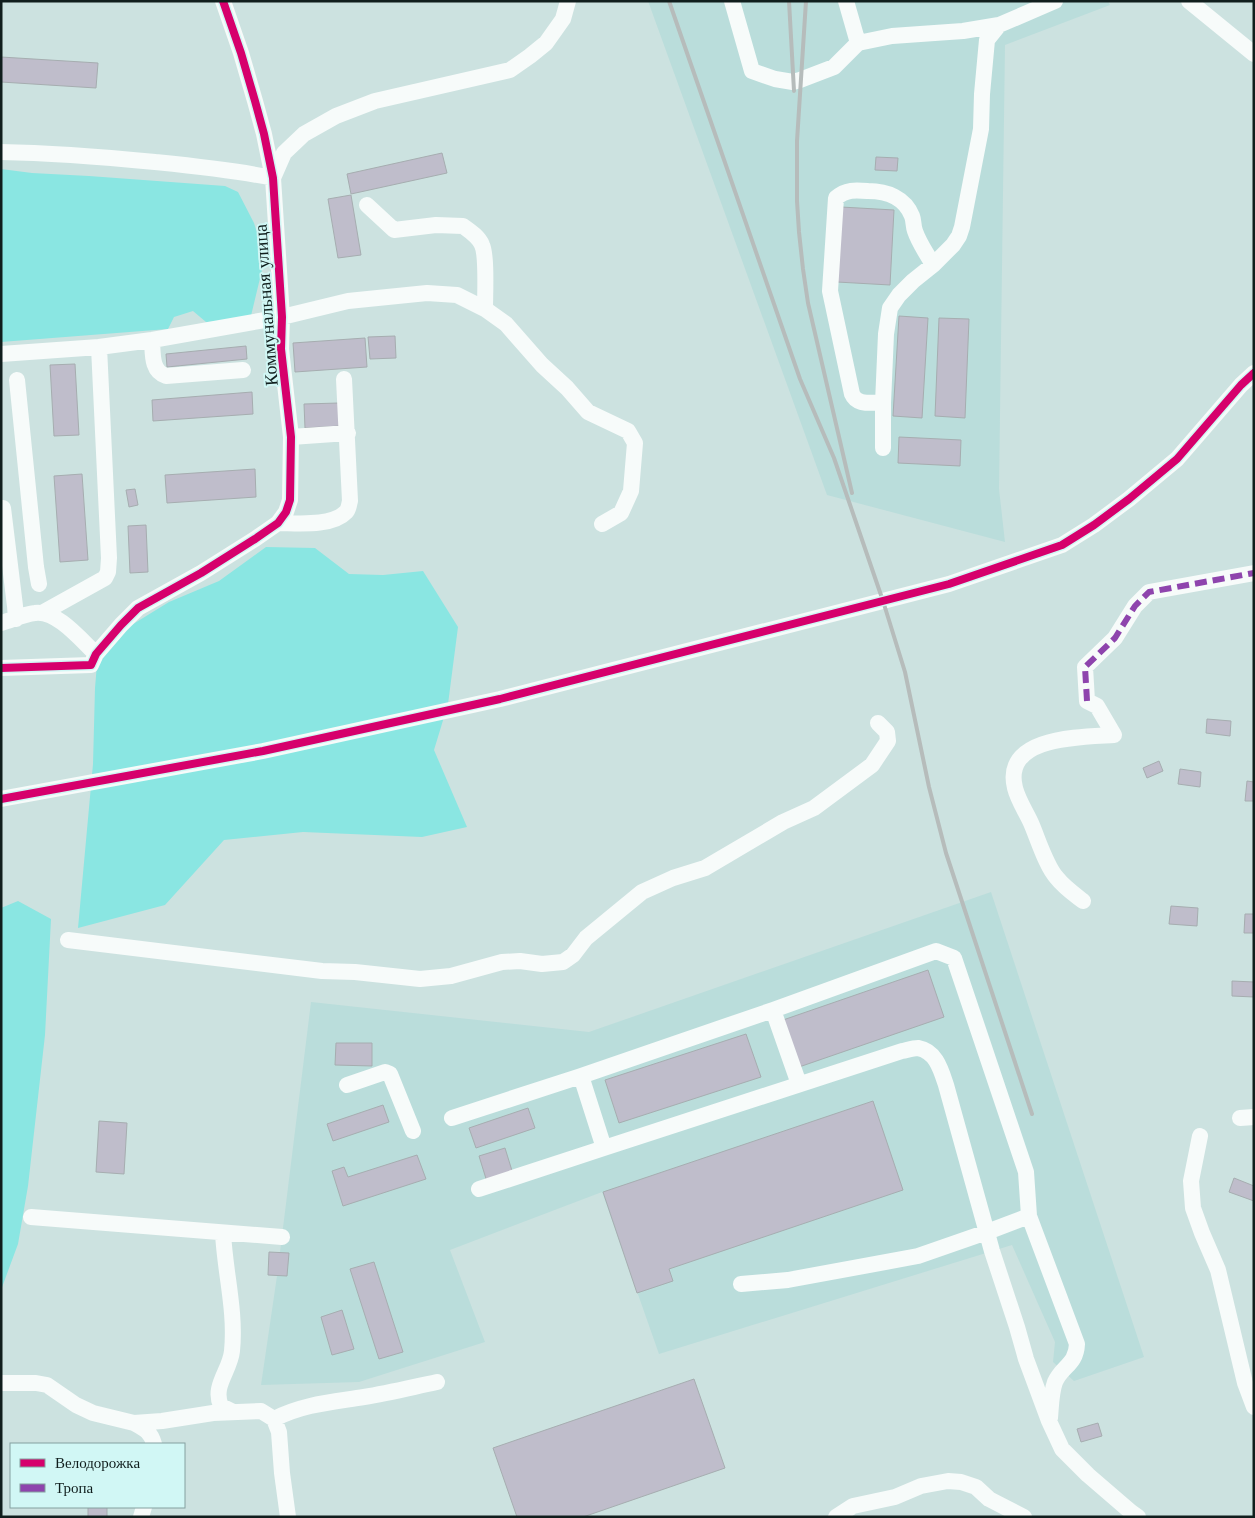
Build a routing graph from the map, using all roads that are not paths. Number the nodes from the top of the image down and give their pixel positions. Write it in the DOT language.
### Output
graph roads {
  1 [pos="223,1"];
  2 [pos="568,1"];
  3 [pos="732,1"];
  4 [pos="846,1"];
  5 [pos="1055,1"];
  6 [pos="1188,1"];
  7 [pos="999,25"];
  8 [pos="858,43"];
  9 [pos="1254,54"];
  10 [pos="1,152"];
  11 [pos="272,178"];
  12 [pos="367,206"];
  13 [pos="933,265"];
  14 [pos="485,309"];
  15 [pos="282,317"];
  16 [pos="152,340"];
  17 [pos="99,347"];
  18 [pos="1,354"];
  19 [pos="243,370"];
  20 [pos="1254,372"];
  21 [pos="344,378"];
  22 [pos="17,380"];
  23 [pos="883,403"];
  24 [pos="348,433"];
  25 [pos="291,437"];
  26 [pos="883,448"];
  27 [pos="3,508"];
  28 [pos="278,523"];
  29 [pos="602,524"];
  30 [pos="1254,572"];
  31 [pos="39,584"];
  32 [pos="42,613"];
  33 [pos="8,621"];
  34 [pos="94,659"];
  35 [pos="1,668"];
  36 [pos="878,723"];
  37 [pos="1,799"];
  38 [pos="1083,901"];
  39 [pos="68,940"];
  40 [pos="773,1010"];
  41 [pos="582,1076"];
  42 [pos="347,1084"];
  43 [pos="799,1084"];
  44 [pos="452,1118"];
  45 [pos="413,1131"];
  46 [pos="1200,1136"];
  47 [pos="604,1148"];
  48 [pos="479,1189"];
  49 [pos="1029,1216"];
  50 [pos="31,1217"];
  51 [pos="987,1232"];
  52 [pos="223,1233"];
  53 [pos="282,1238"];
  54 [pos="741,1284"];
  55 [pos="437,1382"];
  56 [pos="1,1383"];
  57 [pos="1254,1407"];
  58 [pos="233,1412"];
  59 [pos="274,1418"];
  60 [pos="1049,1421"];
  61 [pos="134,1423"];
  62 [pos="154,1443"];
  63 [pos="288,1517"];
  64 [pos="836,1517"];
  65 [pos="1024,1517"];
  66 [pos="1138,1517"];
  1 -- 11 [label="street, Коммунальная улица"];
  2 -- 11 [label="street"];
  3 -- 8 [label="street"];
  4 -- 8 [label="street"];
  5 -- 7 [label="street"];
  6 -- 9 [label="street"];
  7 -- 8 [label="street"];
  7 -- 13 [label="street"];
  10 -- 11 [label="street"];
  11 -- 15 [label="street, Коммунальная улица"];
  12 -- 14 [label="street"];
  13 -- 23 [label="street"];
  13 -- 23 [label="street"];
  14 -- 15 [label="street"];
  14 -- 29 [label="street"];
  15 -- 16 [label="street"];
  15 -- 25 [label="street, Коммунальная улица"];
  16 -- 17 [label="street"];
  16 -- 19 [label="street"];
  17 -- 18 [label="street"];
  17 -- 32 [label="street"];
  20 -- 37 [label="street"];
  21 -- 24 [label="street"];
  22 -- 31 [label="street"];
  23 -- 26 [label="street"];
  24 -- 25 [label="street"];
  24 -- 28 [label="street"];
  25 -- 28 [label="street, Коммунальная улица"];
  27 -- 33 [label="street"];
  28 -- 34 [label="street, Коммунальная улица"];
  30 -- 38 [label="street"];
  32 -- 33 [label="street"];
  32 -- 34 [label="street"];
  34 -- 35 [label="street"];
  36 -- 39 [label="street"];
  40 -- 41 [label="street"];
  40 -- 43 [label="street"];
  40 -- 49 [label="street"];
  41 -- 44 [label="street"];
  41 -- 47 [label="street"];
  42 -- 45 [label="street"];
  43 -- 47 [label="street"];
  43 -- 51 [label="street"];
  46 -- 57 [label="street"];
  47 -- 48 [label="street"];
  49 -- 51 [label="street"];
  49 -- 60 [label="street"];
  50 -- 52 [label="street"];
  51 -- 54 [label="street"];
  51 -- 60 [label="street"];
  52 -- 53 [label="street"];
  52 -- 58 [label="street"];
  55 -- 59 [label="street"];
  56 -- 61 [label="street"];
  58 -- 59 [label="street"];
  58 -- 61 [label="street"];
  59 -- 63 [label="street"];
  60 -- 66 [label="street"];
  61 -- 62 [label="street"];
  64 -- 65 [label="street"];
}
